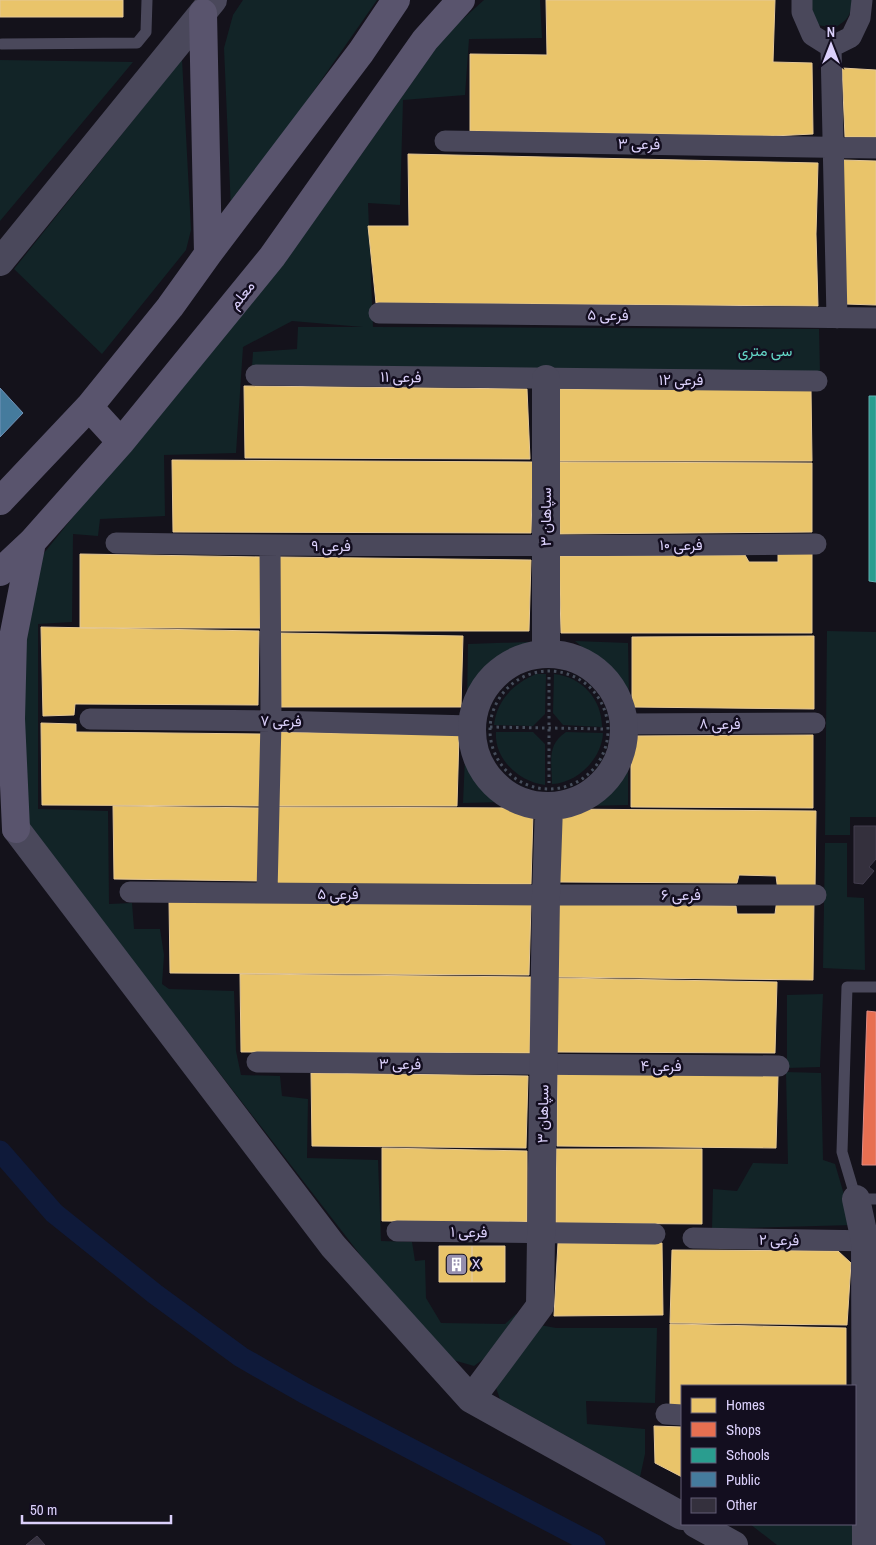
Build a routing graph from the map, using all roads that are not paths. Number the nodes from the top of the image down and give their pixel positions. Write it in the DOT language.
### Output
graph roads {
  1 [pos="147,0"];
  2 [pos="396,0"];
  3 [pos="462,0"];
  4 [pos="802,0"];
  5 [pos="862,0"];
  6 [pos="208,7"];
  7 [pos="2,44"];
  8 [pos="831,47"];
  9 [pos="445,141"];
  10 [pos="833,148"];
  11 [pos="876,148"];
  12 [pos="208,254"];
  13 [pos="0,262"];
  14 [pos="380,313"];
  15 [pos="836,318"];
  16 [pos="876,318"];
  17 [pos="256,375"];
  18 [pos="546,379"];
  19 [pos="817,381"];
  20 [pos="89,407"];
  21 [pos="121,442"];
  22 [pos="0,501"];
  23 [pos="32,542"];
  24 [pos="116,542"];
  25 [pos="816,544"];
  26 [pos="270,546"];
  27 [pos="546,546"];
  28 [pos="0,572"];
  29 [pos="547,663"];
  30 [pos="90,718"];
  31 [pos="271,721"];
  32 [pos="815,724"];
  33 [pos="481,727"];
  34 [pos="616,727"];
  35 [pos="549,797"];
  36 [pos="8,823"];
  37 [pos="130,892"];
  38 [pos="267,893"];
  39 [pos="546,895"];
  40 [pos="816,895"];
  41 [pos="876,987"];
  42 [pos="257,1062"];
  43 [pos="544,1065"];
  44 [pos="780,1066"];
  45 [pos="866,1199"];
  46 [pos="397,1231"];
  47 [pos="541,1233"];
  48 [pos="655,1234"];
  49 [pos="693,1238"];
  50 [pos="870,1241"];
  51 [pos="471,1399"];
  52 [pos="865,1421"];
  53 [pos="681,1515"];
  54 [pos="698,1525"];
  55 [pos="734,1545"];
  56 [pos="866,1545"];
  1 -- 7 [label="lane"];
  2 -- 12 [label="main road"];
  3 -- 21 [label="main road, معلم"];
  4 -- 8 [label="street"];
  5 -- 8 [label="street"];
  6 -- 12 [label="main road"];
  6 -- 13 [label="street"];
  8 -- 10 [label="street"];
  9 -- 10 [label="street, فرعی ۳"];
  10 -- 11 [label="street"];
  10 -- 15 [label="street"];
  12 -- 20 [label="main road"];
  14 -- 15 [label="street, فرعی ۵"];
  15 -- 16 [label="street"];
  17 -- 18 [label="street, فرعی ۱۱"];
  18 -- 19 [label="street, فرعی ۱۲"];
  18 -- 27 [label="street, سپاهان ۳"];
  20 -- 21 [label="main road"];
  20 -- 22 [label="main road"];
  21 -- 23 [label="main road, معلم"];
  23 -- 28 [label="main road, معلم"];
  23 -- 36 [label="main road"];
  24 -- 26 [label="street, فرعی ۹"];
  25 -- 27 [label="street, فرعی ۱۰"];
  26 -- 27 [label="street, فرعی ۹"];
  26 -- 31 [label="street"];
  27 -- 29 [label="street, سپاهان ۳"];
  29 -- 33 [label="street"];
  29 -- 34 [label="street"];
  30 -- 31 [label="street, فرعی ۷"];
  31 -- 33 [label="street, فرعی ۷"];
  31 -- 38 [label="street"];
  32 -- 34 [label="street, فرعی ۸"];
  33 -- 35 [label="street"];
  34 -- 35 [label="street"];
  35 -- 39 [label="street, سپاهان ۳"];
  36 -- 51 [label="street"];
  37 -- 38 [label="street, فرعی ۵"];
  38 -- 39 [label="street, فرعی ۵"];
  39 -- 40 [label="street, فرعی ۶"];
  39 -- 43 [label="street, سپاهان ۳"];
  41 -- 45 [label="lane"];
  42 -- 43 [label="street, فرعی ۳"];
  43 -- 44 [label="street, فرعی ۴"];
  43 -- 47 [label="street, سپاهان ۳"];
  45 -- 50 [label="street"];
  46 -- 47 [label="street, فرعی ۱"];
  47 -- 48 [label="street"];
  47 -- 51 [label="street, سپاهان ۳"];
  49 -- 50 [label="street, فرعی ۲"];
  50 -- 52 [label="street"];
  51 -- 53 [label="street"];
  52 -- 56 [label="street"];
  54 -- 55 [label="street"];
}
